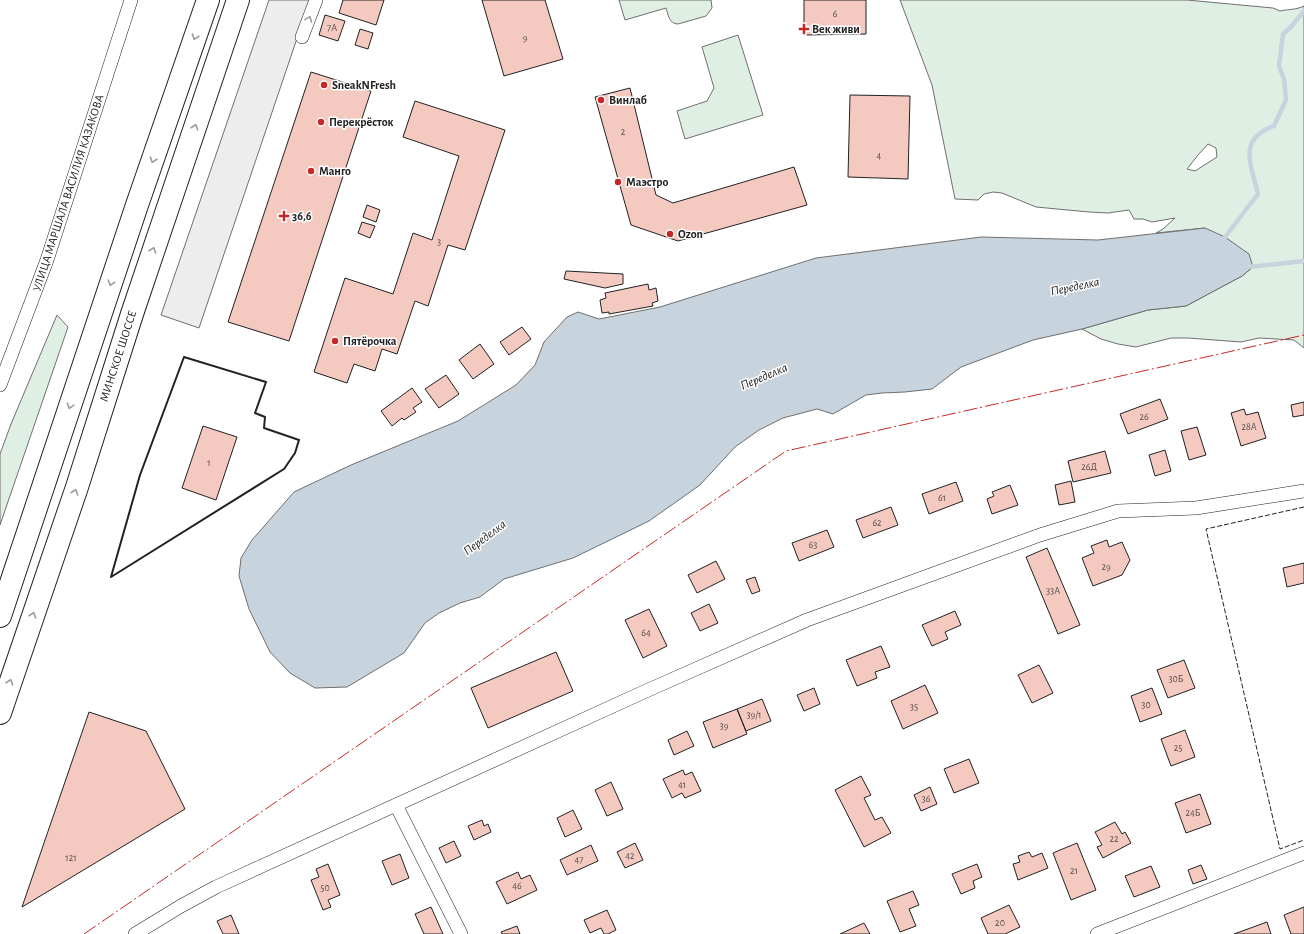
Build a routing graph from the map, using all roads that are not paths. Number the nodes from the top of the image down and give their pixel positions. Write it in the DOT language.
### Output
graph roads {
  1 [pos="131,0"];
  2 [pos="208,0"];
  3 [pos="238,0"];
  4 [pos="316,0"];
  5 [pos="302,37"];
  6 [pos="0,385"];
  7 [pos="1304,491"];
  8 [pos="0,616"];
  9 [pos="0,713"];
  10 [pos="396,805"];
  11 [pos="1304,852"];
  12 [pos="135,934"];
  13 [pos="461,934"];
  14 [pos="1097,934"];
  1 -- 6 [label="street, УЛИЦА МАРШАЛА ВАСИЛИЯ КАЗАКОВА"];
  2 -- 8 [label="highway, one-way"];
  9 -- 3 [label="highway, МИНСКОЕ ШОССЕ, one-way"];
  5 -- 4 [label="street, one-way"];
  7 -- 10 [label="street"];
  10 -- 12 [label="street"];
  10 -- 13 [label="street"];
  11 -- 14 [label="street"];
}
